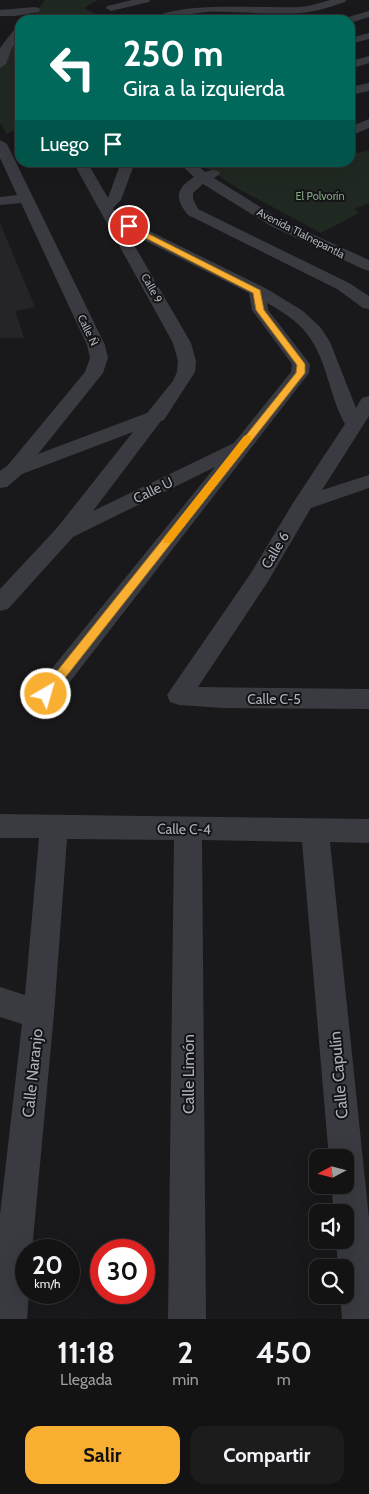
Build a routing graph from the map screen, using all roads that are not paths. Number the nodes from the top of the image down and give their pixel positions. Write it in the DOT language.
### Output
graph roads {
  1 [pos="43,0"];
  2 [pos="145,0"];
  3 [pos="341,0"];
  4 [pos="110,8"];
  5 [pos="35,10"];
  6 [pos="0,13"];
  7 [pos="369,14"];
  8 [pos="31,15"];
  9 [pos="169,15"];
  10 [pos="355,19"];
  11 [pos="15,36"];
  12 [pos="369,36"];
  13 [pos="355,40"];
  14 [pos="369,58"];
  15 [pos="355,62"];
  16 [pos="0,63"];
  17 [pos="369,88"];
  18 [pos="355,90"];
  19 [pos="369,123"];
  20 [pos="355,131"];
  21 [pos="355,136"];
  22 [pos="369,141"];
  23 [pos="0,144"];
  24 [pos="15,163"];
  25 [pos="18,167"];
  26 [pos="83,167"];
  27 [pos="126,167"];
  28 [pos="189,167"];
  29 [pos="204,171"];
  30 [pos="24,198"];
  31 [pos="0,201"];
  32 [pos="109,212"];
  33 [pos="369,260"];
  34 [pos="369,266"];
  35 [pos="257,292"];
  36 [pos="369,304"];
  37 [pos="369,402"];
  38 [pos="157,416"];
  39 [pos="354,423"];
  40 [pos="241,446"];
  41 [pos="15,470"];
  42 [pos="369,480"];
  43 [pos="0,482"];
  44 [pos="303,503"];
  45 [pos="64,534"];
  46 [pos="0,603"];
  47 [pos="46,694"];
  48 [pos="179,695"];
  49 [pos="369,699"];
  50 [pos="0,826"];
  51 [pos="54,827"];
  52 [pos="188,828"];
  53 [pos="316,831"];
  54 [pos="369,831"];
  55 [pos="0,1002"];
  56 [pos="39,1014"];
  57 [pos="10,1185"];
  58 [pos="8,1319"];
  59 [pos="188,1319"];
  60 [pos="361,1319"];
  1 -- 5 [label="street"];
  2 -- 4 [label="street"];
  3 -- 9 [label="street"];
  5 -- 6 [label="street"];
  5 -- 8 [label="street"];
  7 -- 10 [label="street"];
  11 -- 16 [label="street"];
  12 -- 13 [label="street"];
  14 -- 15 [label="street"];
  17 -- 18 [label="street"];
  19 -- 20 [label="street"];
  21 -- 22 [label="street"];
  23 -- 24 [label="street, Calle Ñ"];
  25 -- 30 [label="street, Calle Ñ"];
  26 -- 32 [label="street, Calle 9"];
  27 -- 32 [label="street"];
  28 -- 29 [label="street, Avenida Tlalnepantla"];
  29 -- 33 [label="street, Avenida Tlalnepantla"];
  29 -- 34 [label="street, Avenida Tlalnepantla"];
  29 -- 36 [label="street"];
  30 -- 31 [label="street"];
  30 -- 41 [label="street, Calle Ñ"];
  32 -- 35 [label="street"];
  32 -- 38 [label="street, Calle 9"];
  35 -- 39 [label="street"];
  35 -- 40 [label="street"];
  37 -- 39 [label="street, Calle 6"];
  38 -- 41 [label="street"];
  38 -- 45 [label="street, Calle 9"];
  39 -- 44 [label="street, Calle 6"];
  40 -- 45 [label="street, Calle U"];
  40 -- 47 [label="street"];
  41 -- 43 [label="street, Calle Ñ"];
  42 -- 44 [label="street"];
  44 -- 48 [label="street, Calle 6"];
  45 -- 46 [label="street, Calle 9"];
  48 -- 49 [label="street, Calle C-5"];
  50 -- 51 [label="street, Calle C-4"];
  51 -- 52 [label="street, Calle C-4"];
  51 -- 56 [label="street, Calle Naranjo"];
  52 -- 53 [label="street, Calle C-4"];
  52 -- 59 [label="street, Calle Limón"];
  53 -- 54 [label="street, Calle C-4"];
  53 -- 60 [label="street, Calle Capulín"];
  55 -- 56 [label="street"];
  56 -- 57 [label="street, Calle Naranjo"];
  57 -- 58 [label="street, Calle Naranjo"];
}
